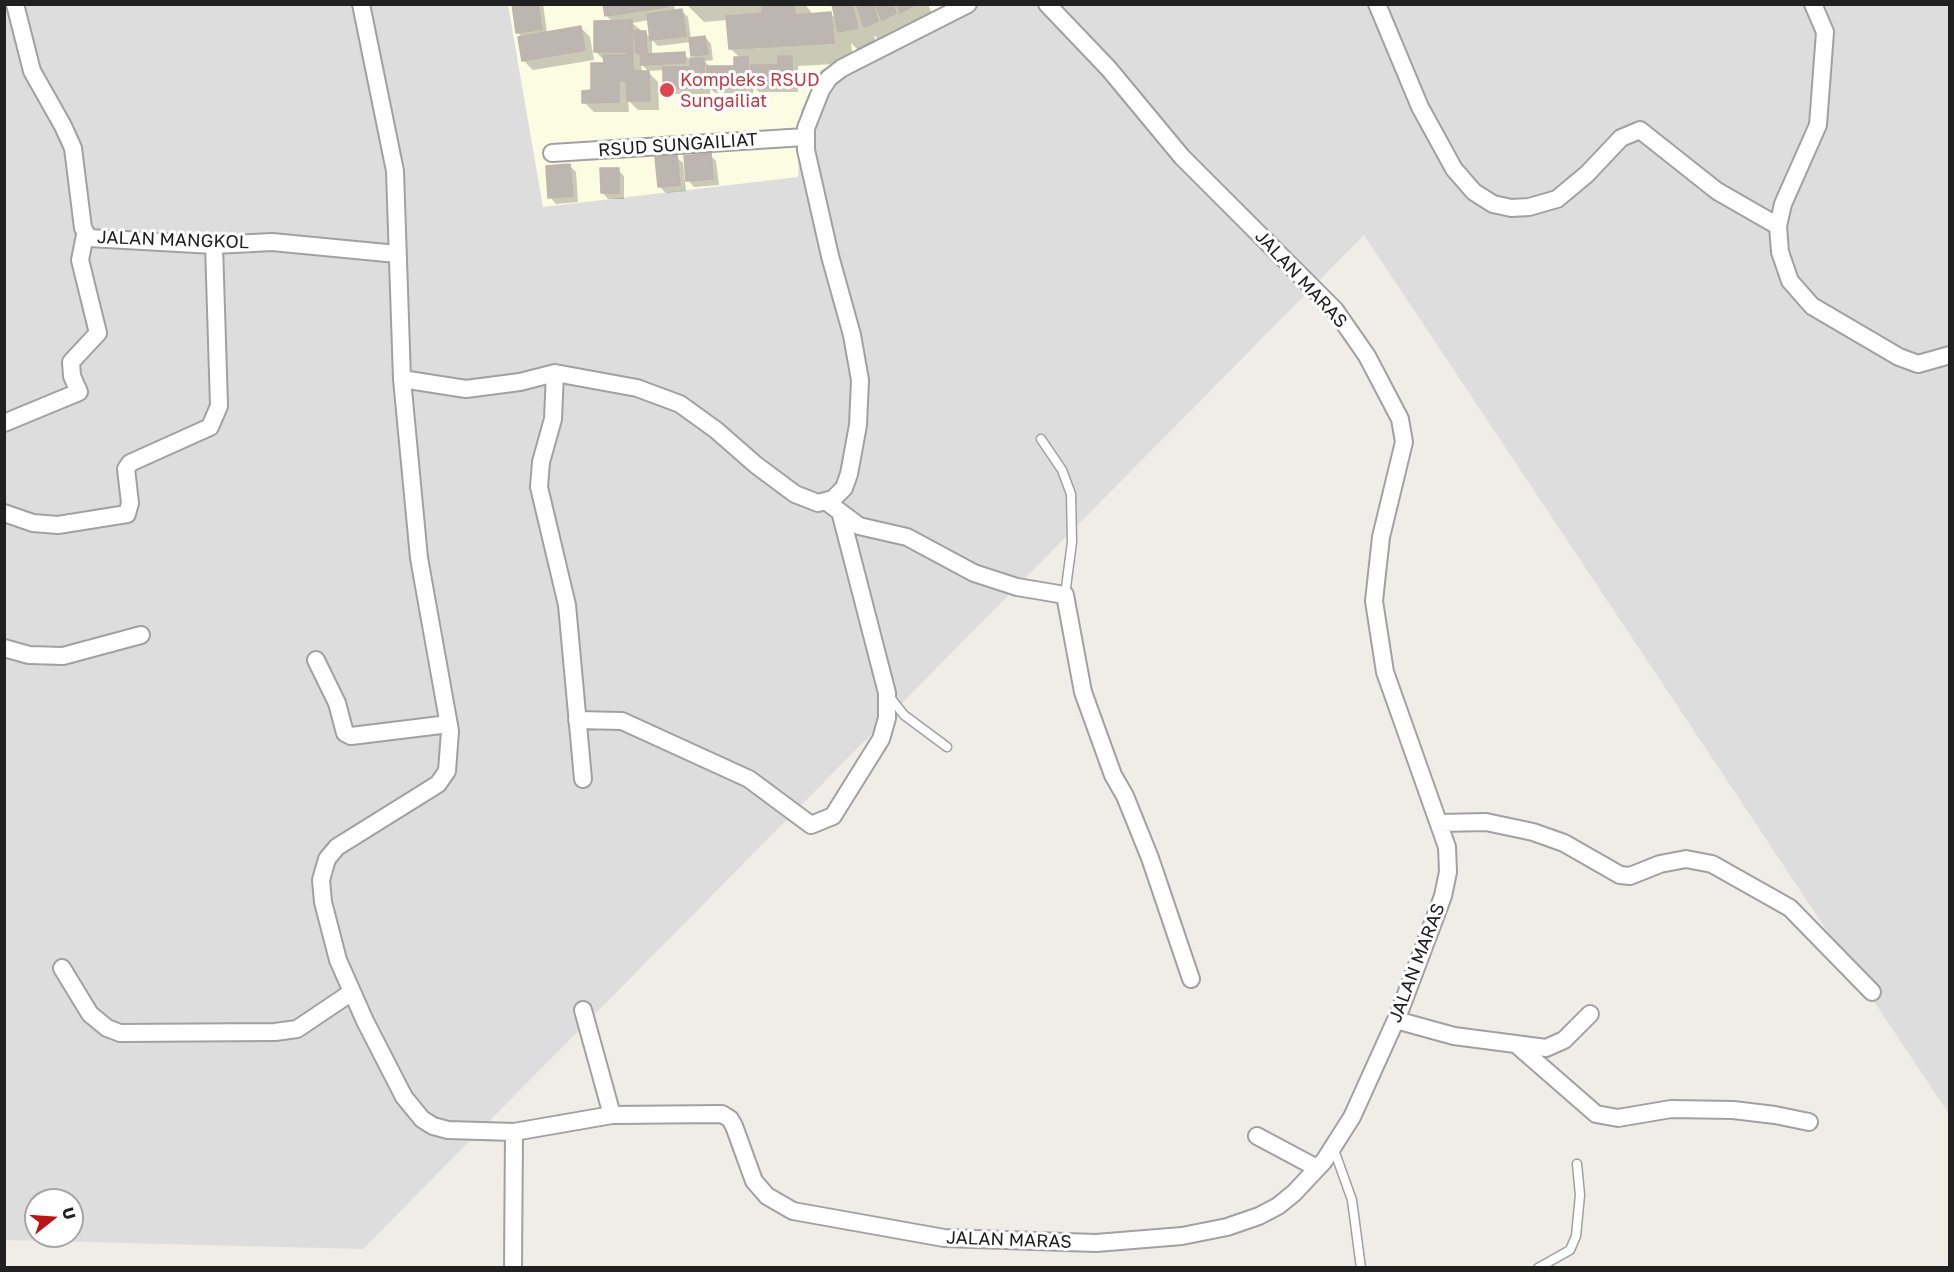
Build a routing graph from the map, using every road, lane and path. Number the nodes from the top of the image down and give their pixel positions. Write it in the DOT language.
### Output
graph roads {
  1 [pos="15,4"];
  2 [pos="361,4"];
  3 [pos="968,4"];
  4 [pos="1047,4"];
  5 [pos="1377,4"];
  6 [pos="1813,4"];
  7 [pos="805,137"];
  8 [pos="552,153"];
  9 [pos="1778,226"];
  10 [pos="86,235"];
  11 [pos="214,245"];
  12 [pos="397,254"];
  13 [pos="1950,355"];
  14 [pos="555,373"];
  15 [pos="402,379"];
  16 [pos="4,423"];
  17 [pos="1041,439"];
  18 [pos="826,502"];
  19 [pos="4,513"];
  20 [pos="841,515"];
  21 [pos="1065,595"];
  22 [pos="141,635"];
  23 [pos="4,648"];
  24 [pos="316,660"];
  25 [pos="887,693"];
  26 [pos="577,720"];
  27 [pos="448,724"];
  28 [pos="947,747"];
  29 [pos="583,778"];
  30 [pos="1440,823"];
  31 [pos="62,968"];
  32 [pos="1191,979"];
  33 [pos="352,992"];
  34 [pos="1872,992"];
  35 [pos="583,1010"];
  36 [pos="1590,1014"];
  37 [pos="1396,1020"];
  38 [pos="1518,1046"];
  39 [pos="612,1115"];
  40 [pos="1809,1122"];
  41 [pos="514,1132"];
  42 [pos="1257,1136"];
  43 [pos="1333,1147"];
  44 [pos="1577,1164"];
  45 [pos="1317,1168"];
  46 [pos="513,1268"];
  47 [pos="1361,1268"];
  48 [pos="1538,1268"];
  1 -- 10 [label="street, JALAN MANGKOL"];
  2 -- 12 [label="street"];
  3 -- 7 [label="street"];
  4 -- 30 [label="street, JALAN MARAS"];
  5 -- 9 [label="street"];
  6 -- 9 [label="street"];
  7 -- 8 [label="street, RSUD SUNGAILIAT"];
  7 -- 18 [label="street"];
  9 -- 13 [label="street"];
  10 -- 11 [label="street, JALAN MANGKOL"];
  10 -- 16 [label="street"];
  11 -- 12 [label="street, JALAN MANGKOL"];
  11 -- 19 [label="street"];
  12 -- 15 [label="street"];
  14 -- 15 [label="street"];
  14 -- 18 [label="street"];
  14 -- 26 [label="street"];
  15 -- 27 [label="street"];
  17 -- 21 [label="lane"];
  18 -- 20 [label="street"];
  20 -- 21 [label="street"];
  20 -- 25 [label="street"];
  21 -- 32 [label="street"];
  22 -- 23 [label="street"];
  24 -- 27 [label="street"];
  25 -- 26 [label="street"];
  25 -- 28 [label="lane"];
  26 -- 29 [label="street"];
  27 -- 33 [label="street, JALAN MARAS"];
  30 -- 34 [label="street"];
  30 -- 37 [label="street, JALAN MARAS"];
  31 -- 33 [label="street"];
  33 -- 41 [label="street, JALAN MARAS"];
  35 -- 39 [label="street"];
  36 -- 38 [label="street"];
  37 -- 38 [label="street"];
  37 -- 43 [label="street, JALAN MARAS"];
  38 -- 40 [label="street"];
  39 -- 41 [label="street, JALAN MARAS"];
  39 -- 45 [label="street, JALAN MARAS"];
  41 -- 46 [label="street"];
  42 -- 45 [label="street"];
  43 -- 45 [label="street, JALAN MARAS"];
  43 -- 47 [label="lane"];
  44 -- 48 [label="lane"];
}
